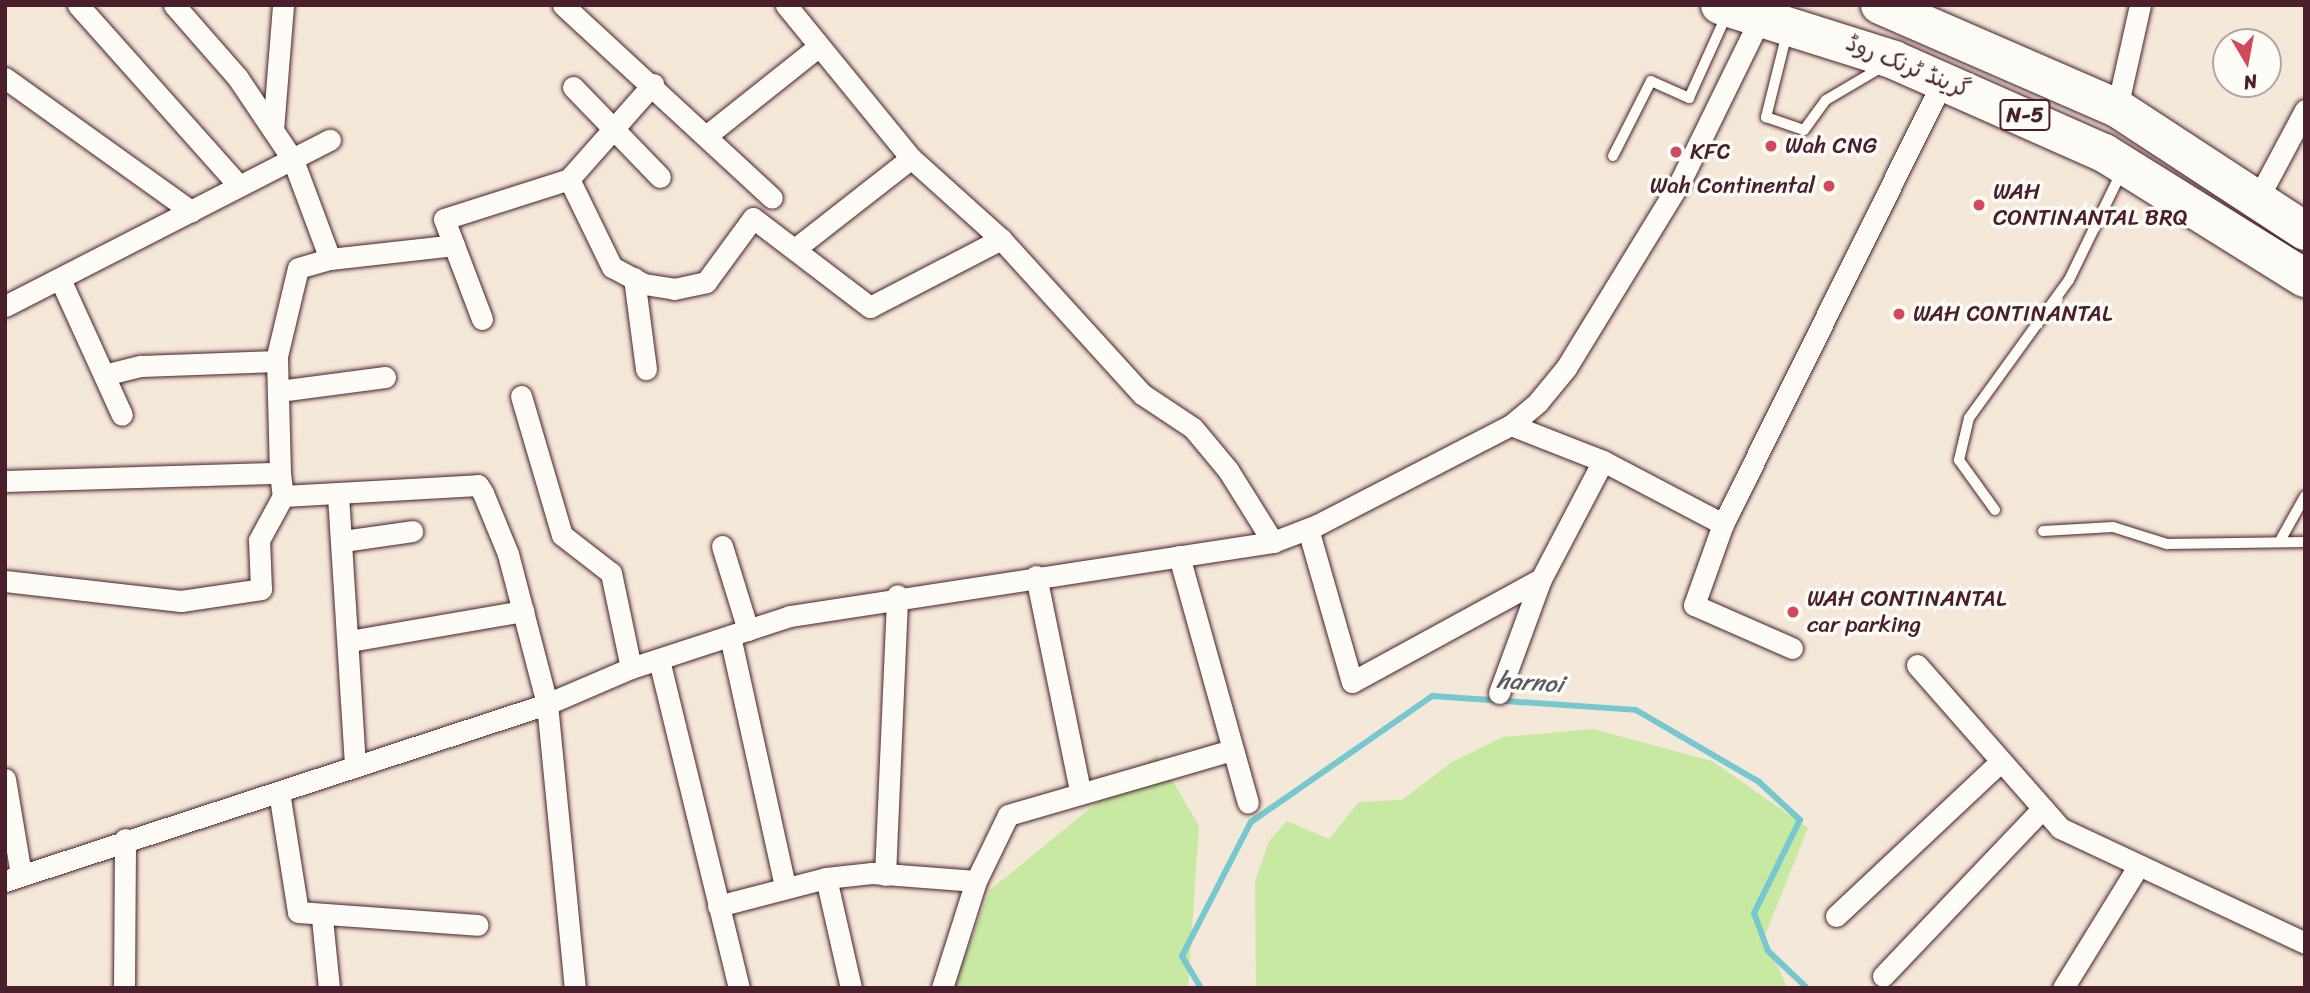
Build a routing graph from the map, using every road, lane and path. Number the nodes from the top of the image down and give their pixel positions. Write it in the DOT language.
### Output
graph roads {
  1 [pos="78,5"];
  2 [pos="174,5"];
  3 [pos="283,5"];
  4 [pos="786,5"];
  5 [pos="2140,5"];
  6 [pos="571,7"];
  7 [pos="1895,8"];
  8 [pos="1773,16"];
  9 [pos="820,46"];
  10 [pos="1894,60"];
  11 [pos="5,78"];
  12 [pos="1943,80"];
  13 [pos="653,84"];
  14 [pos="573,87"];
  15 [pos="2118,108"];
  16 [pos="2305,110"];
  17 [pos="273,130"];
  18 [pos="612,130"];
  19 [pos="706,136"];
  20 [pos="330,140"];
  21 [pos="1613,156"];
  22 [pos="911,158"];
  23 [pos="293,160"];
  24 [pos="2126,164"];
  25 [pos="660,177"];
  26 [pos="569,178"];
  27 [pos="239,186"];
  28 [pos="772,198"];
  29 [pos="2257,200"];
  30 [pos="191,211"];
  31 [pos="2305,231"];
  32 [pos="1001,239"];
  33 [pos="454,245"];
  34 [pos="796,248"];
  35 [pos="330,259"];
  36 [pos="634,278"];
  37 [pos="2305,278"];
  38 [pos="60,279"];
  39 [pos="8,302"];
  40 [pos="482,319"];
  41 [pos="277,360"];
  42 [pos="646,369"];
  43 [pos="104,375"];
  44 [pos="385,377"];
  45 [pos="279,391"];
  46 [pos="521,396"];
  47 [pos="122,415"];
  48 [pos="1511,425"];
  49 [pos="1603,461"];
  50 [pos="281,473"];
  51 [pos="5,481"];
  52 [pos="338,495"];
  53 [pos="283,496"];
  54 [pos="2305,496"];
  55 [pos="1995,510"];
  56 [pos="1723,524"];
  57 [pos="1308,529"];
  58 [pos="412,531"];
  59 [pos="2043,531"];
  60 [pos="2281,539"];
  61 [pos="343,541"];
  62 [pos="1273,542"];
  63 [pos="2305,542"];
  64 [pos="722,546"];
  65 [pos="1180,556"];
  66 [pos="1036,576"];
  67 [pos="1541,579"];
  68 [pos="5,581"];
  69 [pos="897,595"];
  70 [pos="523,611"];
  71 [pos="739,633"];
  72 [pos="349,641"];
  73 [pos="1792,648"];
  74 [pos="659,660"];
  75 [pos="1917,666"];
  76 [pos="631,668"];
  77 [pos="1499,694"];
  78 [pos="547,704"];
  79 [pos="1232,750"];
  80 [pos="2001,761"];
  81 [pos="355,762"];
  82 [pos="5,779"];
  83 [pos="1080,791"];
  84 [pos="279,792"];
  85 [pos="1248,803"];
  86 [pos="2043,808"];
  87 [pos="125,839"];
  88 [pos="2137,868"];
  89 [pos="885,875"];
  90 [pos="13,878"];
  91 [pos="826,878"];
  92 [pos="976,881"];
  93 [pos="785,886"];
  94 [pos="718,906"];
  95 [pos="1836,916"];
  96 [pos="322,918"];
  97 [pos="478,925"];
  98 [pos="2305,943"];
  99 [pos="1883,976"];
  100 [pos="124,988"];
  101 [pos="329,988"];
  102 [pos="575,988"];
  103 [pos="739,988"];
  104 [pos="851,988"];
  105 [pos="942,988"];
  106 [pos="2063,988"];
  1 -- 27 [label="street"];
  2 -- 17 [label="street"];
  3 -- 17 [label="street"];
  4 -- 9 [label="street"];
  5 -- 15 [label="street"];
  6 -- 13 [label="street"];
  7 -- 15 [label="highway, گرینڈ ٹرنک روڈ / N-5"];
  8 -- 10 [label="highway, گرینڈ ٹرنک روڈ / N-5"];
  8 -- 10 [label="lane"];
  8 -- 21 [label="lane"];
  8 -- 48 [label="street"];
  9 -- 19 [label="street"];
  9 -- 22 [label="street"];
  10 -- 12 [label="highway, گرینڈ ٹرنک روڈ / N-5"];
  11 -- 30 [label="street"];
  12 -- 24 [label="highway, گرینڈ ٹرنک روڈ / N-5"];
  12 -- 56 [label="street"];
  13 -- 18 [label="street"];
  13 -- 19 [label="street"];
  14 -- 18 [label="street"];
  15 -- 29 [label="highway, گرینڈ ٹرنک روڈ / N-5"];
  16 -- 29 [label="street"];
  17 -- 23 [label="street"];
  18 -- 25 [label="street"];
  18 -- 26 [label="street"];
  19 -- 28 [label="street"];
  20 -- 23 [label="street"];
  22 -- 32 [label="street"];
  22 -- 34 [label="street"];
  23 -- 27 [label="street"];
  23 -- 35 [label="street"];
  24 -- 37 [label="highway, گرینڈ ٹرنک روڈ / N-5"];
  24 -- 55 [label="lane"];
  26 -- 33 [label="street"];
  26 -- 36 [label="street"];
  27 -- 30 [label="street"];
  29 -- 31 [label="highway, گرینڈ ٹرنک روڈ / N-5"];
  30 -- 38 [label="street"];
  32 -- 34 [label="street"];
  32 -- 62 [label="street"];
  33 -- 35 [label="street"];
  33 -- 40 [label="street"];
  34 -- 36 [label="street"];
  35 -- 41 [label="street"];
  36 -- 42 [label="street"];
  38 -- 39 [label="street"];
  38 -- 43 [label="street"];
  41 -- 43 [label="street"];
  41 -- 45 [label="street"];
  43 -- 47 [label="street"];
  44 -- 45 [label="street"];
  45 -- 50 [label="street"];
  46 -- 76 [label="street"];
  48 -- 49 [label="street"];
  48 -- 57 [label="street"];
  49 -- 56 [label="street"];
  49 -- 67 [label="street"];
  50 -- 51 [label="street"];
  50 -- 53 [label="street"];
  52 -- 53 [label="street"];
  52 -- 61 [label="street"];
  52 -- 70 [label="street"];
  53 -- 68 [label="street"];
  54 -- 60 [label="lane"];
  56 -- 73 [label="street"];
  57 -- 62 [label="street"];
  57 -- 67 [label="street"];
  58 -- 61 [label="street"];
  59 -- 60 [label="lane"];
  60 -- 63 [label="lane"];
  61 -- 72 [label="street"];
  62 -- 65 [label="street"];
  64 -- 71 [label="street"];
  65 -- 66 [label="street"];
  65 -- 79 [label="street"];
  66 -- 69 [label="street"];
  66 -- 83 [label="street"];
  67 -- 77 [label="street"];
  69 -- 71 [label="street"];
  69 -- 89 [label="street"];
  70 -- 72 [label="street"];
  70 -- 78 [label="street"];
  71 -- 74 [label="street"];
  71 -- 93 [label="street"];
  72 -- 81 [label="street"];
  74 -- 76 [label="street"];
  74 -- 94 [label="street"];
  75 -- 80 [label="street"];
  76 -- 78 [label="street"];
  78 -- 81 [label="street"];
  78 -- 102 [label="street"];
  79 -- 83 [label="street"];
  79 -- 85 [label="street"];
  80 -- 86 [label="street"];
  80 -- 95 [label="street"];
  81 -- 84 [label="street"];
  82 -- 90 [label="street"];
  83 -- 92 [label="street"];
  84 -- 87 [label="street"];
  84 -- 96 [label="street"];
  86 -- 88 [label="street"];
  86 -- 99 [label="street"];
  87 -- 90 [label="street"];
  87 -- 100 [label="street"];
  88 -- 98 [label="street"];
  88 -- 106 [label="street"];
  89 -- 91 [label="street"];
  89 -- 92 [label="street"];
  91 -- 93 [label="street"];
  91 -- 104 [label="street"];
  92 -- 105 [label="street"];
  93 -- 94 [label="street"];
  94 -- 103 [label="street"];
  96 -- 97 [label="street"];
  96 -- 101 [label="street"];
}
